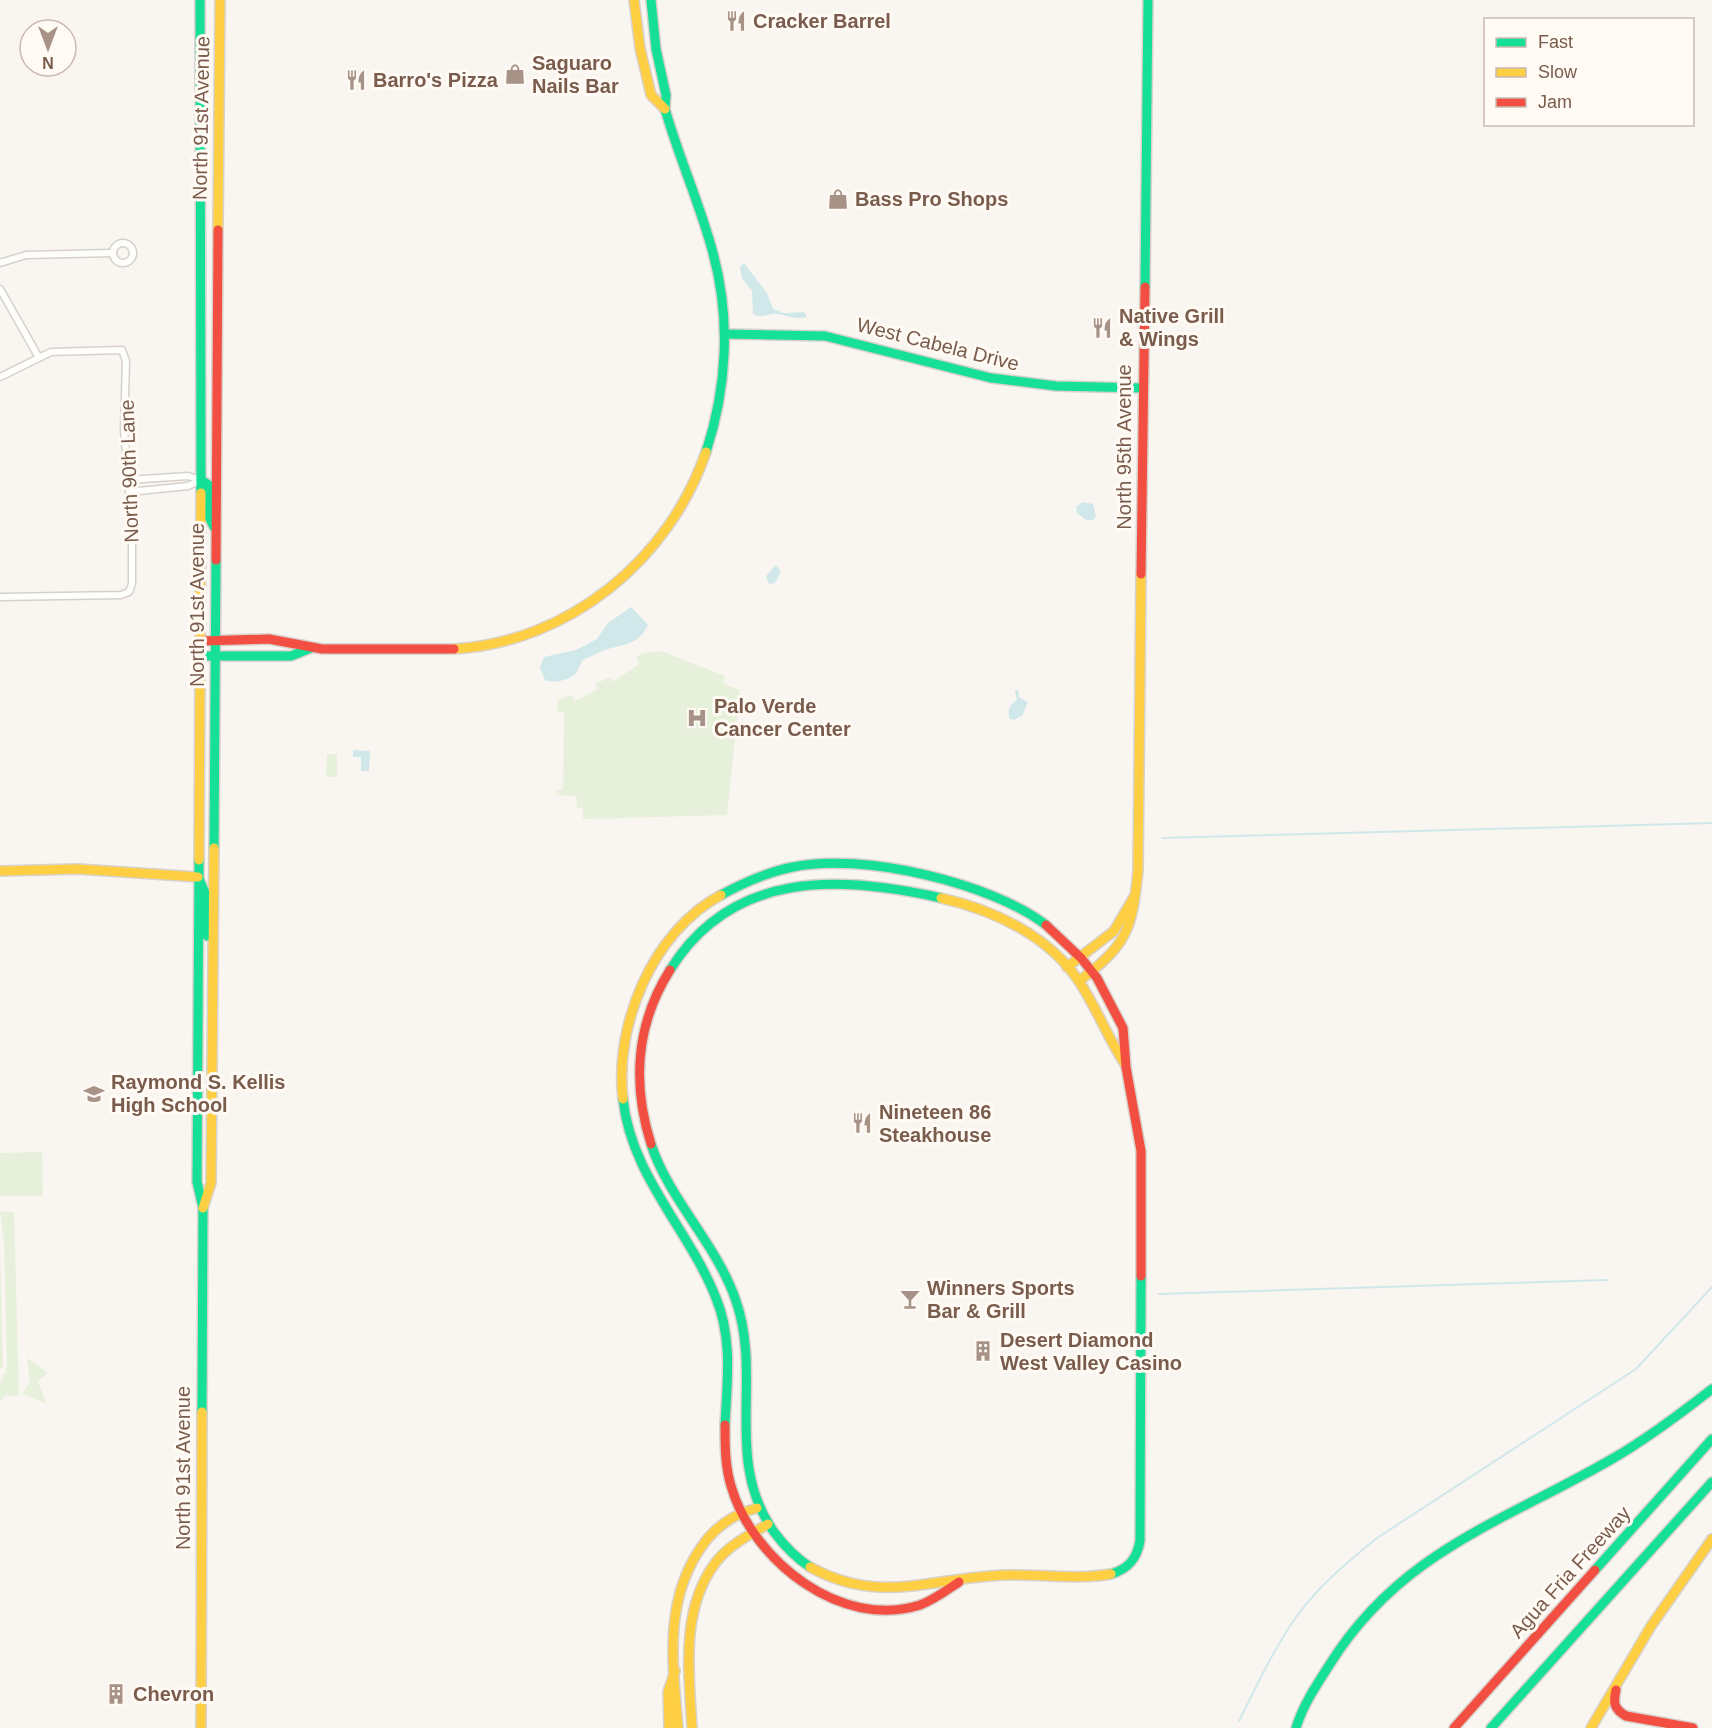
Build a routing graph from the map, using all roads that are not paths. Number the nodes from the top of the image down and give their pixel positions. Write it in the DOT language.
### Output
graph roads {
  1 [pos="200,0"];
  2 [pos="220,0"];
  3 [pos="634,0"];
  4 [pos="651,0"];
  5 [pos="1148,0"];
  6 [pos="665,110"];
  7 [pos="201,182"];
  8 [pos="218,182"];
  9 [pos="113,253"];
  10 [pos="0,263"];
  11 [pos="0,289"];
  12 [pos="725,334"];
  13 [pos="38,356"];
  14 [pos="0,377"];
  15 [pos="1142,388"];
  16 [pos="128,480"];
  17 [pos="201,480"];
  18 [pos="129,492"];
  19 [pos="215,529"];
  20 [pos="0,597"];
  21 [pos="200,641"];
  22 [pos="215,641"];
  23 [pos="311,648"];
  24 [pos="200,656"];
  25 [pos="215,656"];
  26 [pos="0,871"];
  27 [pos="198,877"];
  28 [pos="1135,895"];
  29 [pos="1080,957"];
  30 [pos="212,959"];
  31 [pos="1067,968"];
  32 [pos="1092,972"];
  33 [pos="1079,981"];
  34 [pos="1125,1064"];
  35 [pos="197,1095"];
  36 [pos="212,1095"];
  37 [pos="203,1208"];
  38 [pos="710,1246"];
  39 [pos="695,1255"];
  40 [pos="1712,1389"];
  41 [pos="1712,1440"];
  42 [pos="1712,1482"];
  43 [pos="757,1508"];
  44 [pos="740,1511"];
  45 [pos="768,1524"];
  46 [pos="752,1531"];
  47 [pos="1712,1539"];
  48 [pos="960,1582"];
  49 [pos="675,1671"];
  50 [pos="690,1671"];
  51 [pos="1618,1684"];
  52 [pos="201,1728"];
  53 [pos="669,1728"];
  54 [pos="678,1728"];
  55 [pos="692,1728"];
  56 [pos="698,1728"];
  57 [pos="1296,1728"];
  58 [pos="1454,1728"];
  59 [pos="1491,1728"];
  60 [pos="1591,1728"];
  61 [pos="1693,1728"];
  1 -- 7 [label="main road, North 91st Avenue"];
  2 -- 8 [label="main road, North 91st Avenue"];
  3 -- 6 [label="main road"];
  4 -- 6 [label="main road"];
  5 -- 15 [label="main road, North 95th Avenue"];
  6 -- 12 [label="main road"];
  7 -- 8 [label="main road"];
  7 -- 17 [label="main road, North 91st Avenue"];
  8 -- 19 [label="main road, North 91st Avenue"];
  9 -- 10 [label="street"];
  11 -- 13 [label="street"];
  12 -- 15 [label="main road, West Cabela Drive"];
  12 -- 23 [label="main road"];
  13 -- 14 [label="street"];
  13 -- 16 [label="street, North 90th Lane"];
  15 -- 28 [label="main road, North 95th Avenue"];
  16 -- 17 [label="street"];
  16 -- 18 [label="street, North 90th Lane"];
  17 -- 18 [label="street"];
  17 -- 19 [label="main road"];
  17 -- 21 [label="main road, North 91st Avenue"];
  18 -- 20 [label="street, North 90th Lane"];
  19 -- 22 [label="main road, North 91st Avenue"];
  21 -- 22 [label="main road"];
  21 -- 24 [label="main road, North 91st Avenue"];
  22 -- 23 [label="main road"];
  22 -- 25 [label="main road, North 91st Avenue"];
  23 -- 25 [label="main road"];
  24 -- 25 [label="main road"];
  24 -- 27 [label="main road, North 91st Avenue"];
  25 -- 30 [label="main road, North 91st Avenue"];
  26 -- 27 [label="main road"];
  27 -- 30 [label="main road"];
  27 -- 35 [label="main road, North 91st Avenue"];
  28 -- 29 [label="main road, North 95th Avenue"];
  28 -- 32 [label="main road, North 95th Avenue"];
  29 -- 31 [label="main road, North 95th Avenue"];
  29 -- 32 [label="main road"];
  29 -- 39 [label="main road"];
  30 -- 36 [label="main road, North 91st Avenue"];
  31 -- 33 [label="main road"];
  31 -- 38 [label="main road"];
  32 -- 33 [label="main road, North 95th Avenue"];
  32 -- 34 [label="main road"];
  33 -- 34 [label="main road"];
  34 -- 48 [label="main road"];
  35 -- 36 [label="main road"];
  35 -- 37 [label="main road, North 91st Avenue"];
  36 -- 37 [label="main road, North 91st Avenue"];
  37 -- 52 [label="main road, North 91st Avenue"];
  38 -- 39 [label="main road"];
  38 -- 43 [label="main road"];
  39 -- 44 [label="main road"];
  40 -- 57 [label="main road"];
  41 -- 58 [label="main road, Agua Fria Freeway"];
  42 -- 59 [label="main road"];
  43 -- 44 [label="main road"];
  43 -- 45 [label="main road"];
  44 -- 46 [label="main road"];
  44 -- 49 [label="main road"];
  45 -- 46 [label="main road"];
  45 -- 48 [label="main road"];
  46 -- 48 [label="main road"];
  46 -- 50 [label="main road"];
  47 -- 51 [label="main road"];
  49 -- 53 [label="main road"];
  49 -- 54 [label="main road"];
  50 -- 55 [label="main road"];
  50 -- 56 [label="main road"];
  51 -- 60 [label="main road"];
  51 -- 61 [label="main road"];
}
